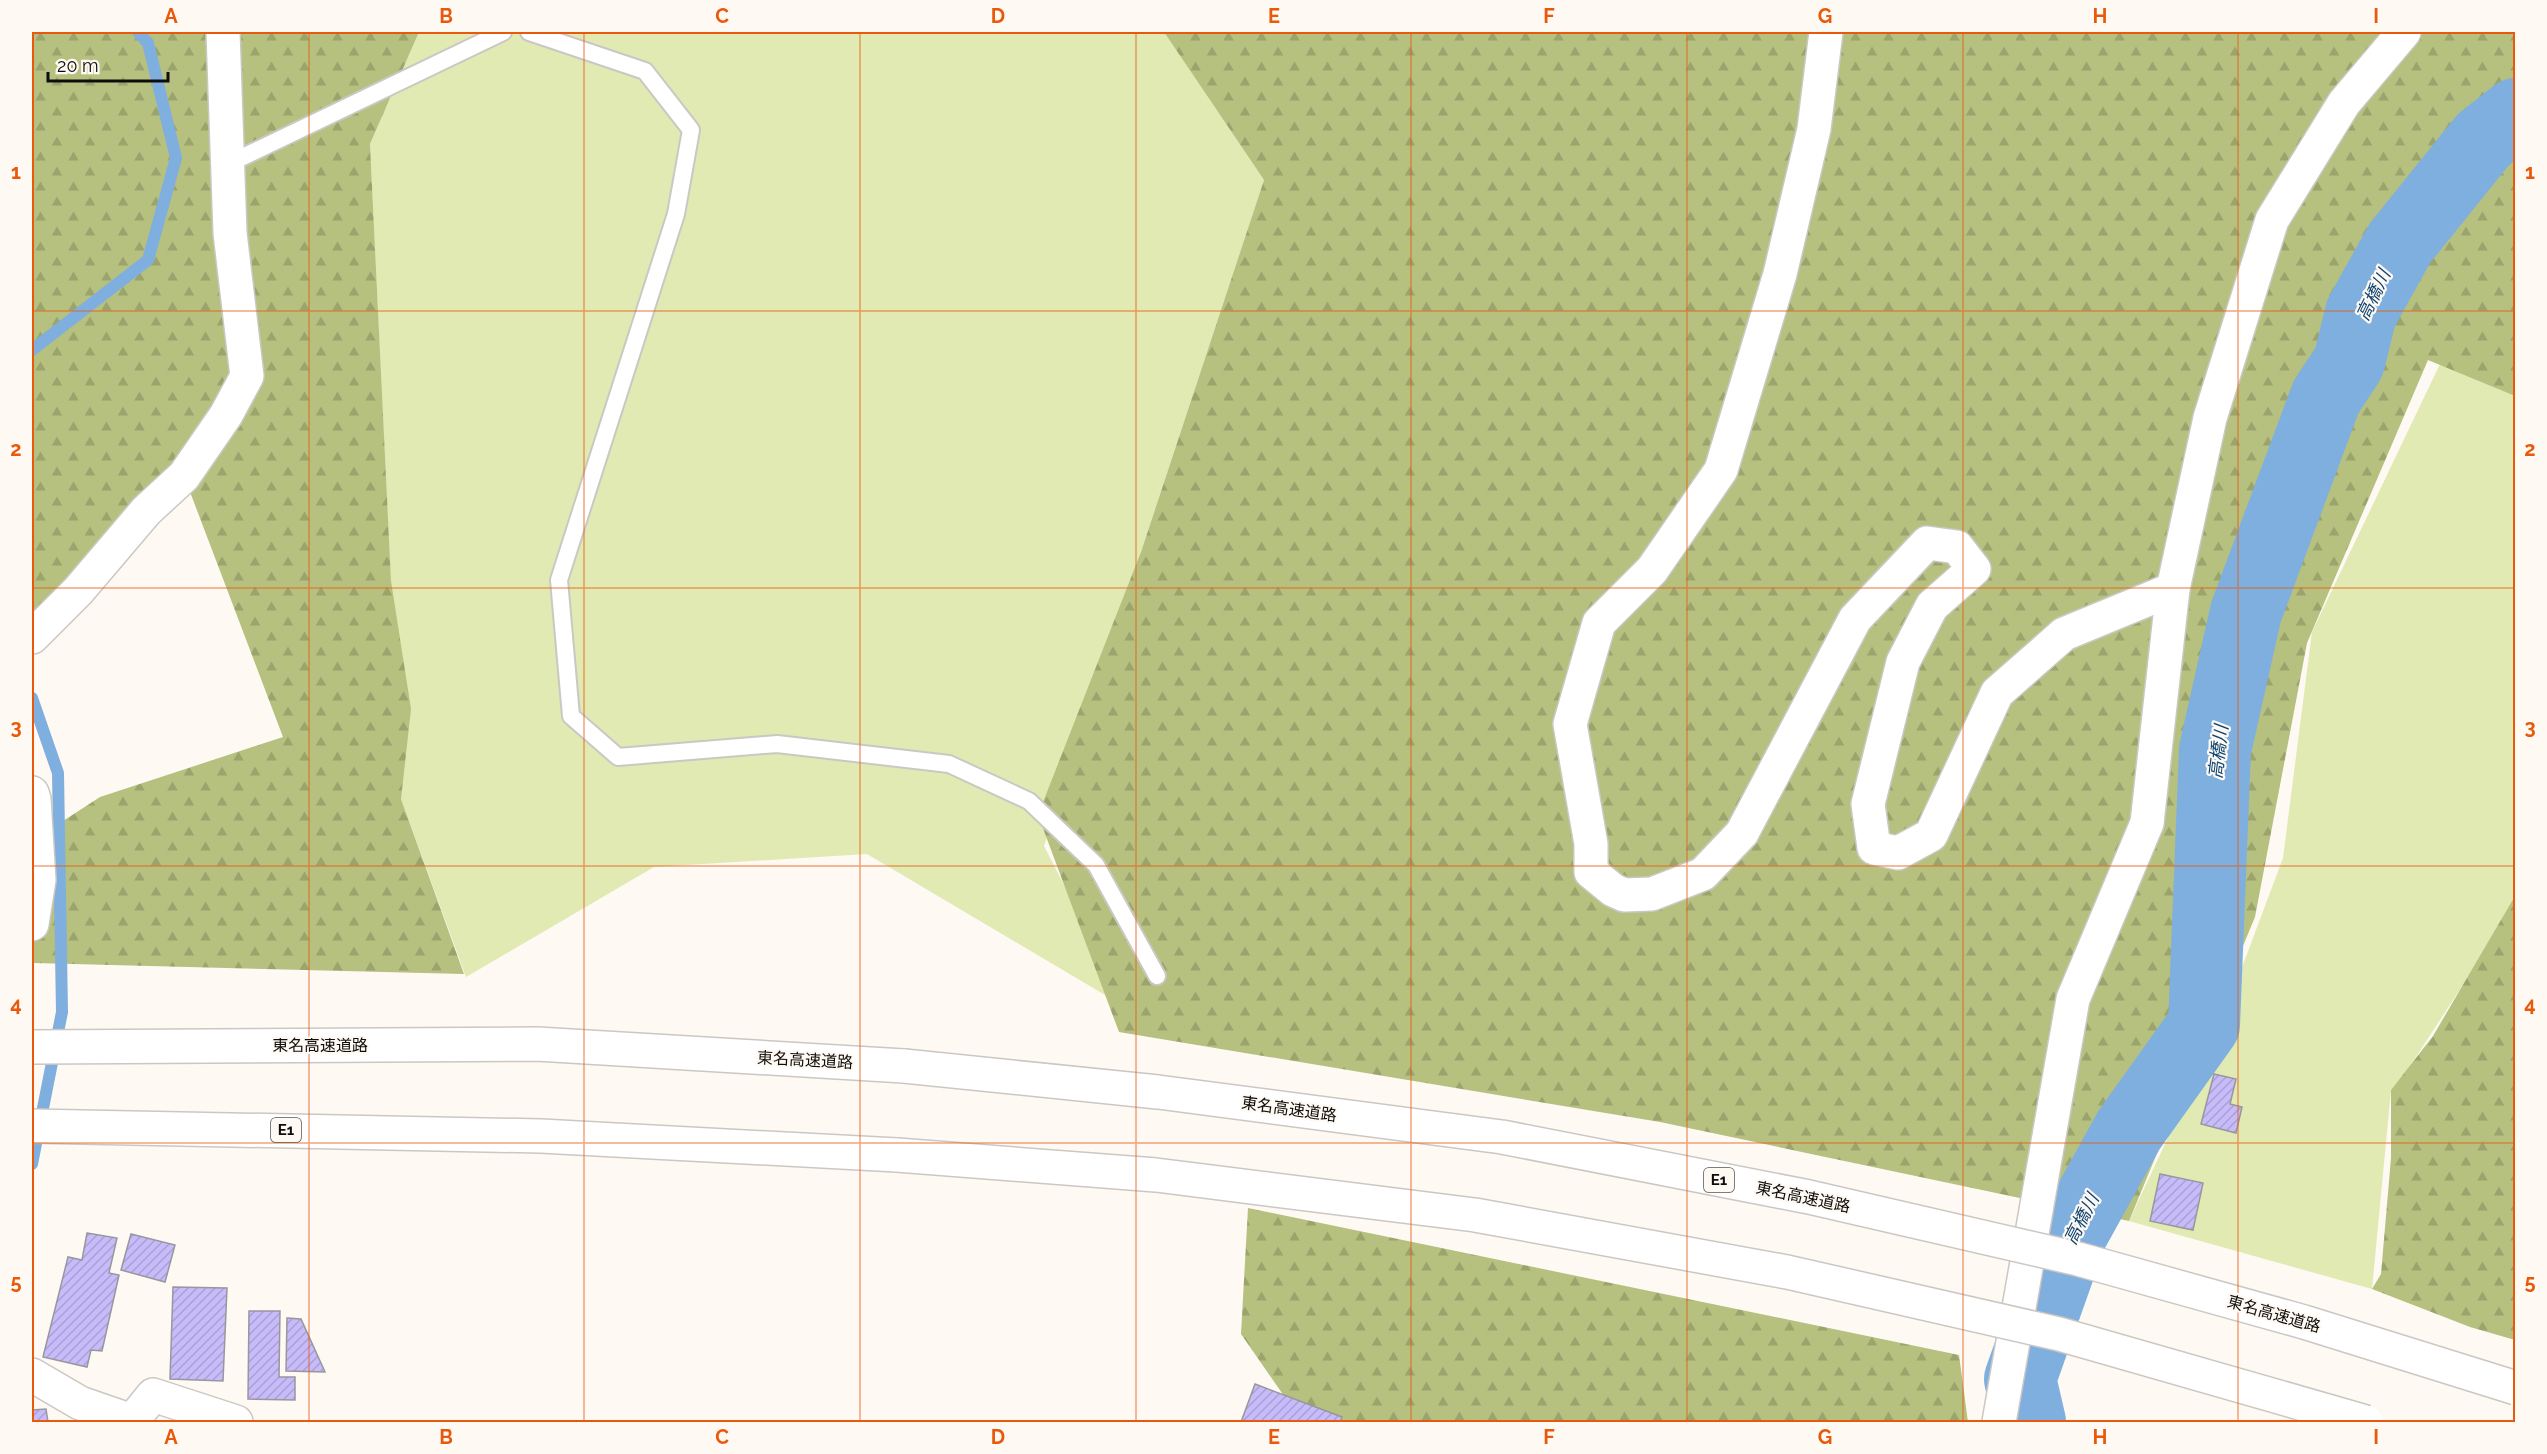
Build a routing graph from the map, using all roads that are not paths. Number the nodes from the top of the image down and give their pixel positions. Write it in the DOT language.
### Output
graph roads {
  1 [pos="224,32"];
  2 [pos="503,32"];
  3 [pos="529,32"];
  4 [pos="1826,32"];
  5 [pos="2404,32"];
  6 [pos="228,164"];
  7 [pos="2173,589"];
  8 [pos="38,630"];
  9 [pos="32,793"];
  10 [pos="32,924"];
  11 [pos="1157,976"];
  12 [pos="32,1047"];
  13 [pos="32,1126"];
  14 [pos="32,1375"];
  15 [pos="2516,1388"];
  16 [pos="133,1422"];
  17 [pos="236,1422"];
  18 [pos="1999,1422"];
  19 [pos="2366,1422"];
  1 -- 6 [label="main road"];
  2 -- 6 [label="lane"];
  3 -- 11 [label="lane"];
  4 -- 7 [label="main road"];
  5 -- 7 [label="main road"];
  6 -- 8 [label="main road"];
  7 -- 18 [label="main road"];
  9 -- 10 [label="main road"];
  12 -- 15 [label="main road, 東名高速道路 / E1, bridge"];
  13 -- 19 [label="main road, E1, bridge"];
  14 -- 16 [label="main road"];
  16 -- 17 [label="main road"];
}
